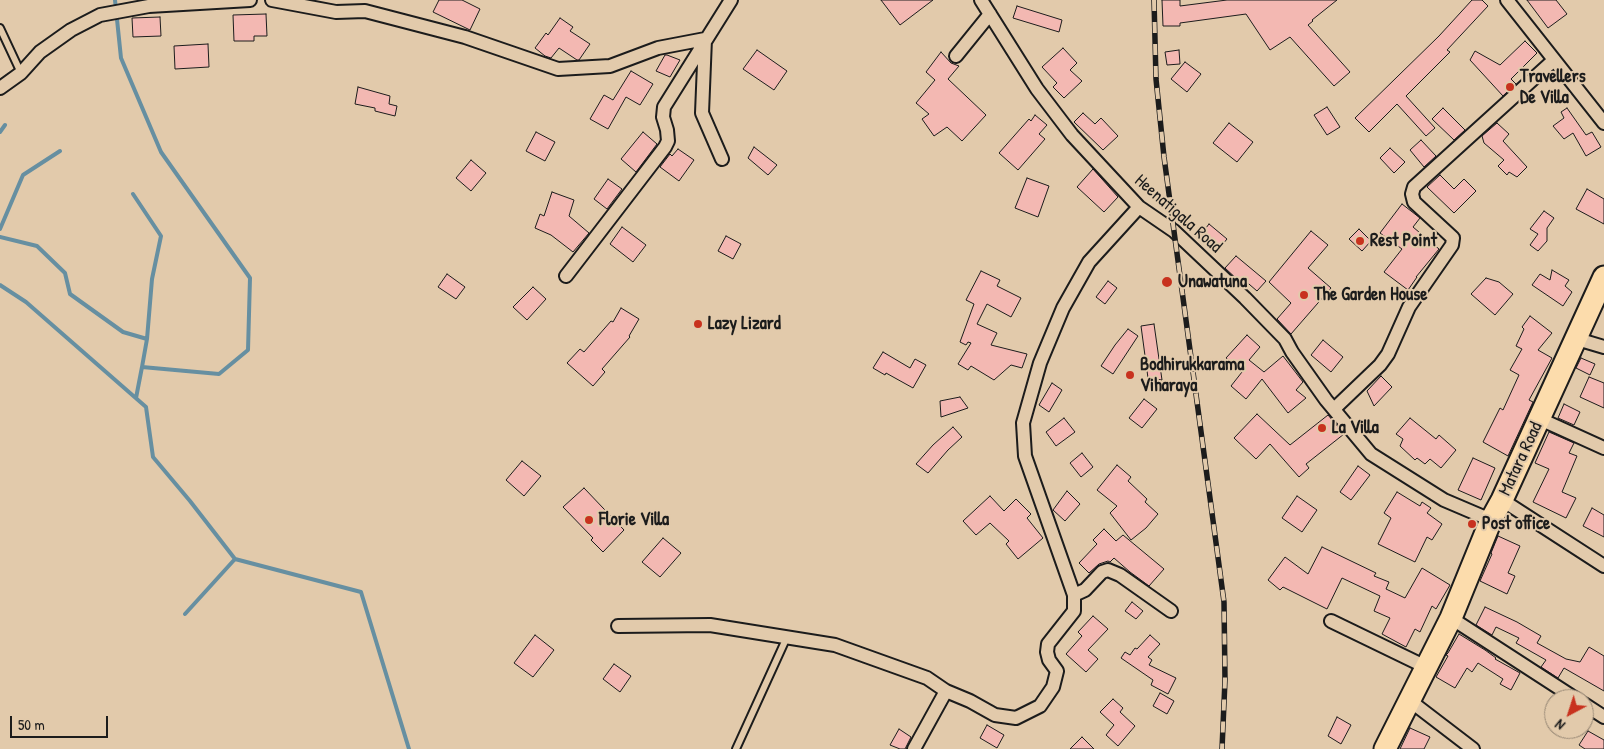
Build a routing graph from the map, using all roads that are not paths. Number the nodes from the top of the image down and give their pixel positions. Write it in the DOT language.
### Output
graph roads {
  1 [pos="250,0"];
  2 [pos="272,0"];
  3 [pos="730,0"];
  4 [pos="981,0"];
  5 [pos="1507,0"];
  6 [pos="990,14"];
  7 [pos="0,28"];
  8 [pos="705,39"];
  9 [pos="956,56"];
  10 [pos="1554,60"];
  11 [pos="21,73"];
  12 [pos="0,88"];
  13 [pos="1604,123"];
  14 [pos="722,159"];
  15 [pos="1139,207"];
  16 [pos="566,276"];
  17 [pos="1604,277"];
  18 [pos="1577,339"];
  19 [pos="1604,347"];
  20 [pos="1334,409"];
  21 [pos="1540,419"];
  22 [pos="1604,448"];
  23 [pos="1502,500"];
  24 [pos="1491,520"];
  25 [pos="1604,566"];
  26 [pos="1074,595"];
  27 [pos="1170,611"];
  28 [pos="1450,618"];
  29 [pos="1331,621"];
  30 [pos="618,626"];
  31 [pos="787,637"];
  32 [pos="1426,667"];
  33 [pos="1560,689"];
  34 [pos="946,691"];
  35 [pos="1409,700"];
  36 [pos="736,749"];
  37 [pos="914,749"];
  38 [pos="1386,749"];
  39 [pos="1473,749"];
  1 -- 11 [label="street"];
  2 -- 8 [label="street"];
  3 -- 8 [label="street"];
  4 -- 6 [label="street, Heenatigala Road"];
  5 -- 10 [label="street"];
  6 -- 9 [label="street"];
  6 -- 15 [label="street, Heenatigala Road"];
  7 -- 11 [label="lane"];
  8 -- 14 [label="street"];
  8 -- 16 [label="street"];
  10 -- 13 [label="street"];
  10 -- 20 [label="street"];
  11 -- 12 [label="street"];
  15 -- 20 [label="street, Heenatigala Road"];
  15 -- 26 [label="street"];
  17 -- 18 [label="highway, Matara Road"];
  18 -- 19 [label="street"];
  18 -- 21 [label="highway, Matara Road"];
  20 -- 24 [label="street, Heenatigala Road"];
  21 -- 22 [label="street"];
  21 -- 23 [label="highway, Matara Road"];
  23 -- 24 [label="highway, Matara Road"];
  23 -- 25 [label="street"];
  24 -- 28 [label="highway, Matara Road"];
  26 -- 27 [label="street"];
  26 -- 34 [label="street"];
  28 -- 32 [label="highway, Matara Road"];
  28 -- 33 [label="street"];
  29 -- 32 [label="street"];
  30 -- 31 [label="street"];
  31 -- 34 [label="street"];
  31 -- 36 [label="lane"];
  32 -- 35 [label="highway, Matara Road"];
  34 -- 37 [label="street"];
  35 -- 38 [label="highway, Matara Road"];
  35 -- 39 [label="street"];
}
